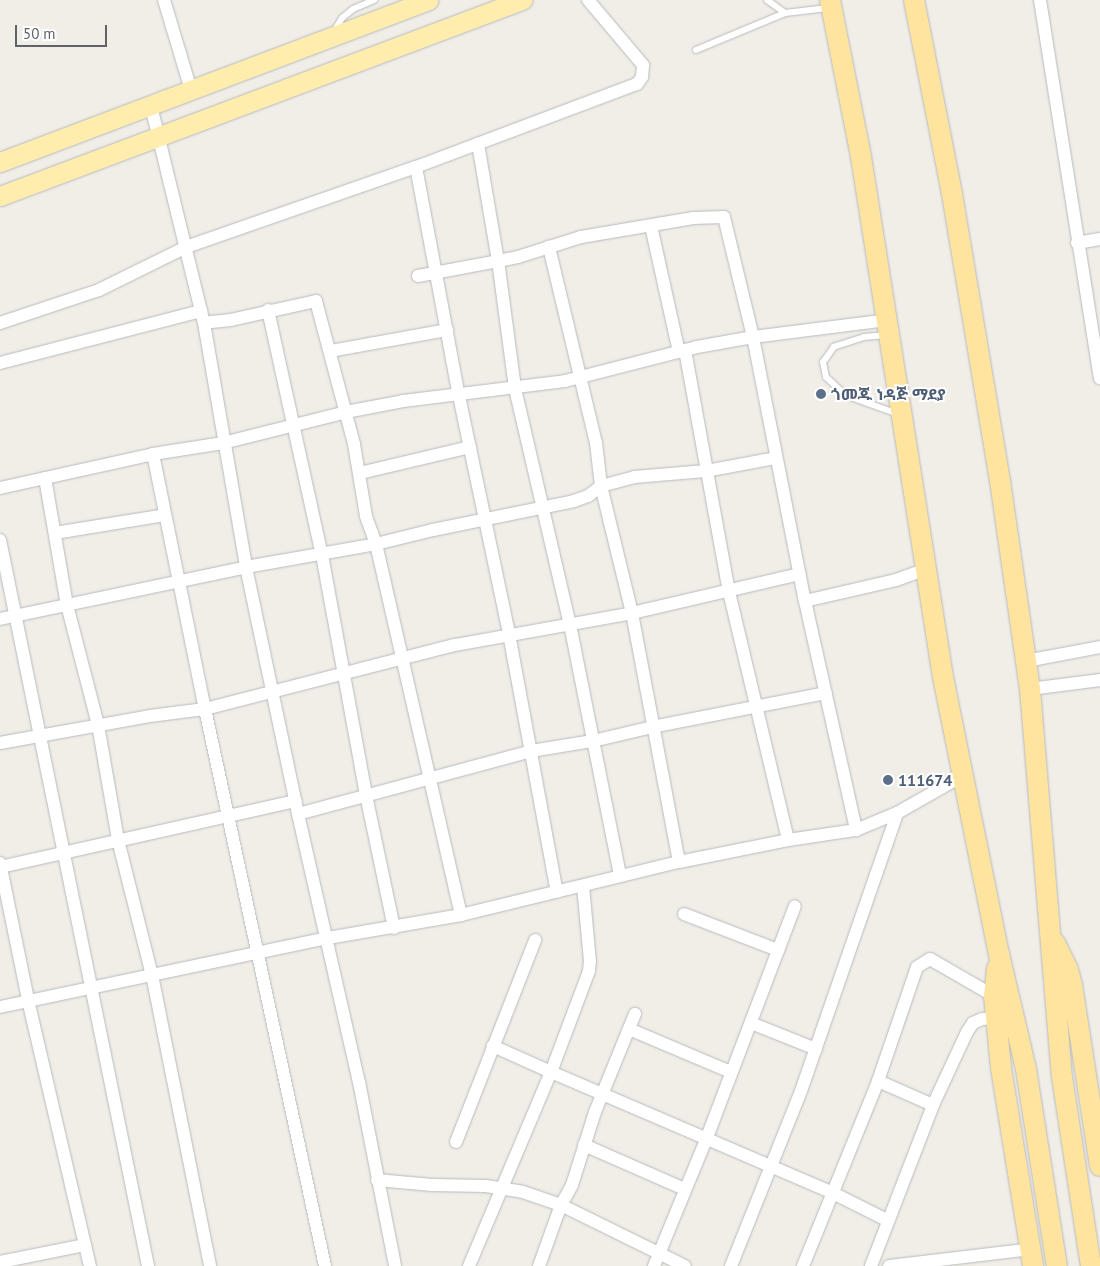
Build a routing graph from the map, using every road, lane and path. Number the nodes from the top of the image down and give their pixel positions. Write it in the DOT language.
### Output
graph roads {
  1 [pos="164,0"];
  2 [pos="374,0"];
  3 [pos="428,0"];
  4 [pos="522,0"];
  5 [pos="588,0"];
  6 [pos="767,0"];
  7 [pos="914,0"];
  8 [pos="1040,0"];
  9 [pos="831,4"];
  10 [pos="785,13"];
  11 [pos="330,37"];
  12 [pos="696,50"];
  13 [pos="191,90"];
  14 [pos="151,106"];
  15 [pos="159,136"];
  16 [pos="478,144"];
  17 [pos="0,162"];
  18 [pos="416,167"];
  19 [pos="0,196"];
  20 [pos="651,226"];
  21 [pos="1100,239"];
  22 [pos="1077,243"];
  23 [pos="186,247"];
  24 [pos="549,247"];
  25 [pos="498,261"];
  26 [pos="437,273"];
  27 [pos="418,276"];
  28 [pos="268,310"];
  29 [pos="202,317"];
  30 [pos="0,324"];
  31 [pos="888,328"];
  32 [pos="447,330"];
  33 [pos="753,337"];
  34 [pos="330,351"];
  35 [pos="682,351"];
  36 [pos="0,362"];
  37 [pos="580,378"];
  38 [pos="1100,378"];
  39 [pos="515,388"];
  40 [pos="459,396"];
  41 [pos="346,412"];
  42 [pos="902,415"];
  43 [pos="295,427"];
  44 [pos="223,443"];
  45 [pos="470,446"];
  46 [pos="153,454"];
  47 [pos="776,458"];
  48 [pos="706,471"];
  49 [pos="360,472"];
  50 [pos="46,478"];
  51 [pos="602,486"];
  52 [pos="0,488"];
  53 [pos="543,506"];
  54 [pos="165,515"];
  55 [pos="484,520"];
  56 [pos="55,533"];
  57 [pos="0,540"];
  58 [pos="376,544"];
  59 [pos="322,555"];
  60 [pos="246,567"];
  61 [pos="926,569"];
  62 [pos="800,574"];
  63 [pos="178,582"];
  64 [pos="729,592"];
  65 [pos="805,601"];
  66 [pos="67,605"];
  67 [pos="632,613"];
  68 [pos="16,616"];
  69 [pos="0,619"];
  70 [pos="570,625"];
  71 [pos="509,634"];
  72 [pos="1100,647"];
  73 [pos="401,658"];
  74 [pos="1026,661"];
  75 [pos="344,672"];
  76 [pos="1100,680"];
  77 [pos="1030,689"];
  78 [pos="274,692"];
  79 [pos="826,693"];
  80 [pos="756,706"];
  81 [pos="205,709"];
  82 [pos="98,725"];
  83 [pos="652,727"];
  84 [pos="38,735"];
  85 [pos="592,741"];
  86 [pos="0,743"];
  87 [pos="531,751"];
  88 [pos="962,776"];
  89 [pos="431,780"];
  90 [pos="366,795"];
  91 [pos="296,801"];
  92 [pos="897,813"];
  93 [pos="298,814"];
  94 [pos="229,816"];
  95 [pos="856,830"];
  96 [pos="118,840"];
  97 [pos="788,840"];
  98 [pos="62,853"];
  99 [pos="679,862"];
  100 [pos="0,866"];
  101 [pos="620,875"];
  102 [pos="583,886"];
  103 [pos="557,892"];
  104 [pos="795,906"];
  105 [pos="684,914"];
  106 [pos="461,915"];
  107 [pos="394,928"];
  108 [pos="1049,932"];
  109 [pos="328,938"];
  110 [pos="535,940"];
  111 [pos="778,950"];
  112 [pos="258,952"];
  113 [pos="999,954"];
  114 [pos="152,974"];
  115 [pos="92,989"];
  116 [pos="994,996"];
  117 [pos="28,1000"];
  118 [pos="0,1007"];
  119 [pos="635,1014"];
  120 [pos="996,1018"];
  121 [pos="751,1023"];
  122 [pos="629,1029"];
  123 [pos="493,1046"];
  124 [pos="816,1048"];
  125 [pos="551,1072"];
  126 [pos="731,1072"];
  127 [pos="878,1081"];
  128 [pos="602,1095"];
  129 [pos="933,1105"];
  130 [pos="706,1140"];
  131 [pos="456,1142"];
  132 [pos="584,1145"];
  133 [pos="770,1166"];
  134 [pos="1100,1166"];
  135 [pos="377,1180"];
  136 [pos="684,1189"];
  137 [pos="503,1190"];
  138 [pos="833,1193"];
  139 [pos="561,1205"];
  140 [pos="887,1220"];
  141 [pos="85,1245"];
  142 [pos="659,1254"];
  143 [pos="1032,1258"];
  144 [pos="0,1262"];
  145 [pos="90,1266"];
  146 [pos="148,1266"];
  147 [pos="210,1266"];
  148 [pos="325,1266"];
  149 [pos="396,1266"];
  150 [pos="469,1266"];
  151 [pos="539,1266"];
  152 [pos="654,1266"];
  153 [pos="685,1266"];
  154 [pos="731,1266"];
  155 [pos="803,1266"];
  156 [pos="871,1266"];
  157 [pos="889,1266"];
  158 [pos="1057,1266"];
  159 [pos="1092,1266"];
  1 -- 13 [label="street"];
  2 -- 11 [label="lane"];
  3 -- 11 [label="main road"];
  4 -- 15 [label="main road"];
  5 -- 16 [label="street"];
  6 -- 10 [label="lane"];
  7 -- 74 [label="highway"];
  8 -- 22 [label="street"];
  9 -- 10 [label="lane"];
  9 -- 31 [label="highway"];
  10 -- 12 [label="lane"];
  11 -- 13 [label="main road"];
  13 -- 14 [label="main road"];
  14 -- 15 [label="street"];
  14 -- 17 [label="main road"];
  15 -- 19 [label="main road"];
  15 -- 23 [label="street"];
  16 -- 18 [label="street"];
  16 -- 25 [label="street"];
  18 -- 23 [label="street"];
  18 -- 26 [label="street"];
  20 -- 24 [label="street"];
  20 -- 33 [label="street"];
  20 -- 35 [label="street"];
  21 -- 22 [label="street"];
  22 -- 38 [label="street"];
  23 -- 29 [label="street"];
  23 -- 30 [label="street"];
  24 -- 25 [label="street"];
  24 -- 37 [label="street"];
  25 -- 26 [label="street"];
  25 -- 39 [label="street"];
  26 -- 27 [label="street"];
  26 -- 32 [label="street"];
  28 -- 29 [label="street"];
  28 -- 34 [label="street"];
  28 -- 43 [label="street"];
  29 -- 36 [label="street"];
  29 -- 44 [label="street"];
  31 -- 33 [label="street"];
  31 -- 42 [label="highway"];
  31 -- 42 [label="lane"];
  32 -- 34 [label="street"];
  32 -- 40 [label="street"];
  33 -- 35 [label="street"];
  33 -- 47 [label="street"];
  34 -- 41 [label="street"];
  35 -- 37 [label="street"];
  35 -- 48 [label="street"];
  37 -- 39 [label="street"];
  37 -- 51 [label="street"];
  39 -- 40 [label="street"];
  39 -- 53 [label="street"];
  40 -- 41 [label="street"];
  40 -- 45 [label="street"];
  41 -- 43 [label="street"];
  41 -- 49 [label="street"];
  42 -- 61 [label="highway"];
  43 -- 44 [label="street"];
  43 -- 59 [label="street"];
  44 -- 46 [label="street"];
  44 -- 60 [label="street"];
  45 -- 49 [label="street"];
  45 -- 55 [label="street"];
  46 -- 50 [label="street"];
  46 -- 54 [label="street"];
  47 -- 48 [label="street"];
  47 -- 62 [label="street"];
  48 -- 51 [label="street"];
  48 -- 64 [label="street"];
  49 -- 58 [label="street"];
  50 -- 52 [label="street"];
  50 -- 56 [label="street"];
  51 -- 53 [label="street"];
  51 -- 67 [label="street"];
  53 -- 55 [label="street"];
  53 -- 70 [label="street"];
  54 -- 56 [label="street"];
  54 -- 63 [label="street"];
  55 -- 58 [label="street"];
  55 -- 71 [label="street"];
  56 -- 66 [label="street"];
  57 -- 68 [label="street"];
  58 -- 59 [label="street"];
  58 -- 73 [label="street"];
  59 -- 60 [label="street"];
  59 -- 75 [label="street"];
  60 -- 63 [label="street"];
  60 -- 78 [label="street"];
  61 -- 65 [label="street"];
  61 -- 88 [label="highway"];
  62 -- 64 [label="street"];
  62 -- 65 [label="street"];
  63 -- 66 [label="street"];
  63 -- 81 [label="street"];
  64 -- 67 [label="street"];
  64 -- 80 [label="street"];
  65 -- 79 [label="street"];
  66 -- 68 [label="street"];
  66 -- 82 [label="street"];
  67 -- 70 [label="street"];
  67 -- 83 [label="street"];
  68 -- 69 [label="street"];
  68 -- 84 [label="street"];
  70 -- 71 [label="street"];
  70 -- 85 [label="street"];
  71 -- 73 [label="street"];
  71 -- 87 [label="street"];
  72 -- 74 [label="street"];
  73 -- 75 [label="street"];
  73 -- 89 [label="street"];
  74 -- 77 [label="highway"];
  75 -- 78 [label="street"];
  75 -- 90 [label="street"];
  76 -- 77 [label="street"];
  77 -- 108 [label="highway"];
  78 -- 81 [label="street"];
  78 -- 91 [label="street"];
  79 -- 80 [label="street"];
  79 -- 95 [label="street"];
  80 -- 83 [label="street"];
  80 -- 97 [label="street"];
  81 -- 82 [label="street"];
  81 -- 94 [label="street"];
  82 -- 84 [label="street"];
  82 -- 96 [label="street"];
  83 -- 85 [label="street"];
  83 -- 99 [label="street"];
  84 -- 86 [label="street"];
  84 -- 98 [label="street"];
  85 -- 87 [label="street"];
  85 -- 101 [label="street"];
  87 -- 89 [label="street"];
  87 -- 103 [label="street"];
  88 -- 92 [label="street"];
  88 -- 113 [label="highway"];
  89 -- 90 [label="street"];
  89 -- 106 [label="street"];
  90 -- 93 [label="street"];
  90 -- 107 [label="street"];
  91 -- 93 [label="street"];
  91 -- 94 [label="street"];
  92 -- 95 [label="street"];
  92 -- 124 [label="street"];
  93 -- 109 [label="street"];
  94 -- 96 [label="street"];
  94 -- 112 [label="street"];
  95 -- 97 [label="street"];
  96 -- 98 [label="street"];
  96 -- 114 [label="street"];
  97 -- 99 [label="street"];
  98 -- 100 [label="street"];
  98 -- 115 [label="street"];
  99 -- 101 [label="street"];
  100 -- 117 [label="street"];
  101 -- 102 [label="street"];
  102 -- 103 [label="street"];
  102 -- 125 [label="street"];
  103 -- 106 [label="street"];
  104 -- 111 [label="street"];
  105 -- 111 [label="street"];
  106 -- 107 [label="street"];
  107 -- 109 [label="street"];
  108 -- 134 [label="highway"];
  108 -- 159 [label="highway"];
  109 -- 112 [label="street"];
  109 -- 135 [label="street"];
  110 -- 123 [label="street"];
  111 -- 121 [label="street"];
  112 -- 114 [label="street"];
  112 -- 148 [label="street"];
  113 -- 116 [label="highway"];
  113 -- 158 [label="highway"];
  114 -- 115 [label="street"];
  114 -- 147 [label="street"];
  115 -- 117 [label="street"];
  115 -- 146 [label="street"];
  116 -- 120 [label="highway"];
  116 -- 127 [label="street"];
  117 -- 118 [label="street"];
  117 -- 141 [label="street"];
  119 -- 122 [label="street"];
  120 -- 129 [label="street"];
  120 -- 143 [label="highway"];
  121 -- 124 [label="street"];
  121 -- 126 [label="street"];
  122 -- 126 [label="street"];
  122 -- 128 [label="street"];
  123 -- 125 [label="street"];
  123 -- 131 [label="street"];
  124 -- 133 [label="street"];
  125 -- 128 [label="street"];
  125 -- 137 [label="street"];
  126 -- 130 [label="street"];
  127 -- 129 [label="street"];
  127 -- 138 [label="street"];
  128 -- 130 [label="street"];
  128 -- 132 [label="street"];
  129 -- 140 [label="street"];
  130 -- 133 [label="street"];
  130 -- 136 [label="street"];
  132 -- 136 [label="street"];
  132 -- 139 [label="street"];
  133 -- 138 [label="street"];
  133 -- 154 [label="street"];
  135 -- 137 [label="street"];
  135 -- 149 [label="street"];
  136 -- 142 [label="street"];
  137 -- 139 [label="street"];
  137 -- 150 [label="street"];
  138 -- 140 [label="street"];
  138 -- 155 [label="street"];
  139 -- 142 [label="street"];
  139 -- 151 [label="street"];
  140 -- 156 [label="street"];
  141 -- 144 [label="street"];
  141 -- 145 [label="street"];
  142 -- 152 [label="street"];
  142 -- 153 [label="street"];
  143 -- 157 [label="street"];
}
